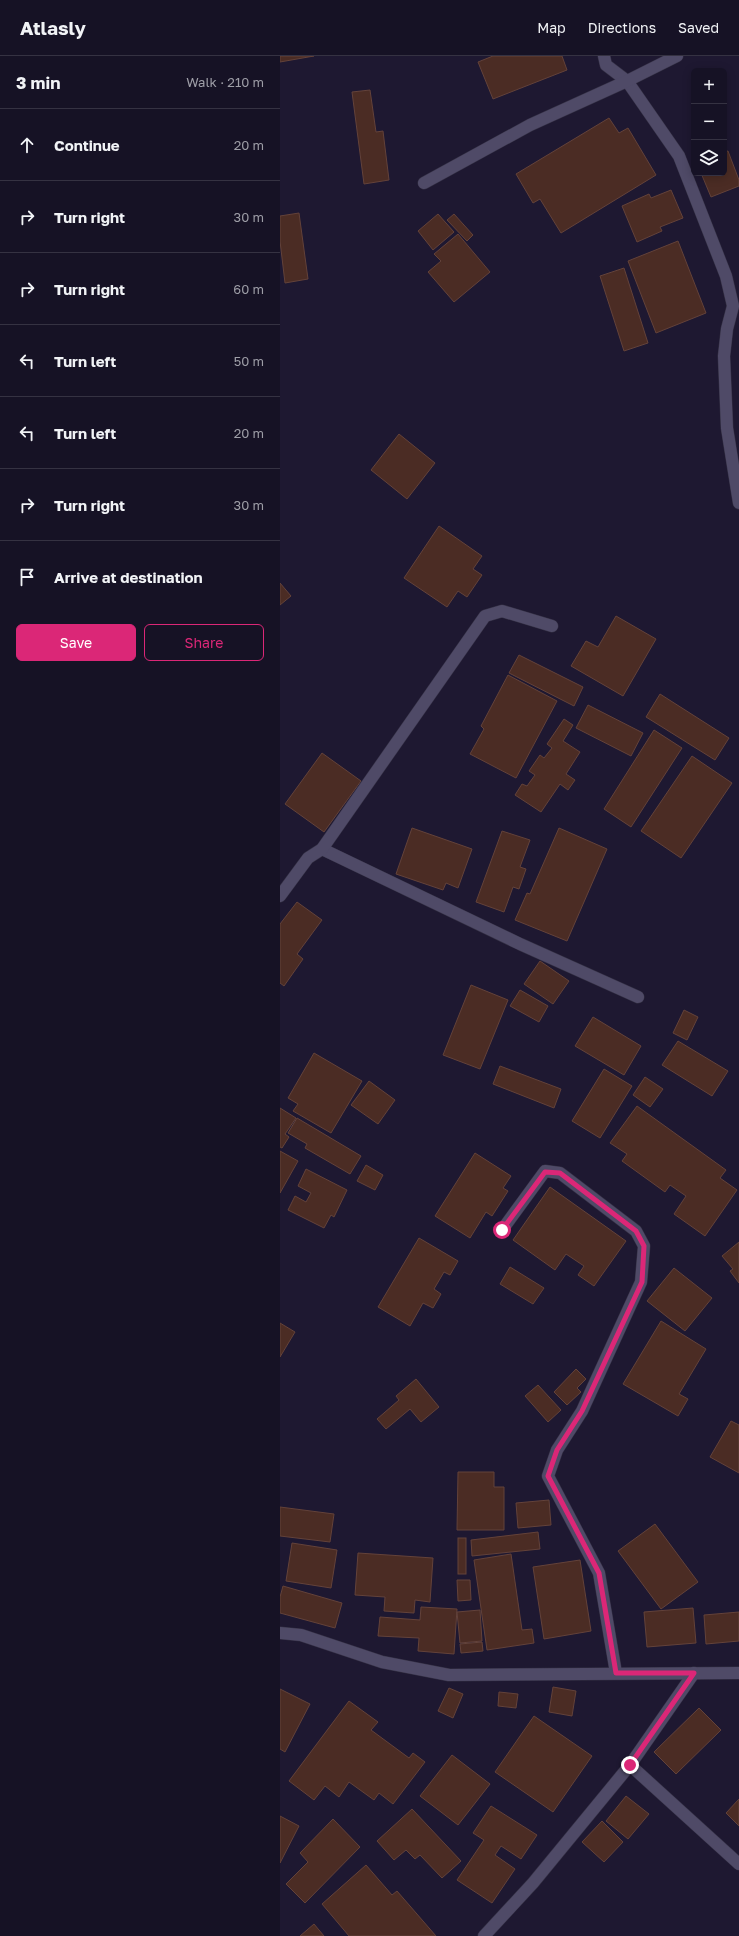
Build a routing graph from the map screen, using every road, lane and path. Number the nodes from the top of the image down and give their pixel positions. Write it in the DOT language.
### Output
graph roads {
  1 [pos="604,56"];
  2 [pos="677,56"];
  3 [pos="627,81"];
  4 [pos="424,183"];
  5 [pos="739,503"];
  6 [pos="552,626"];
  7 [pos="322,849"];
  8 [pos="280,896"];
  9 [pos="638,997"];
  10 [pos="502,1230"];
  11 [pos="280,1633"];
  12 [pos="616,1673"];
  13 [pos="694,1673"];
  14 [pos="739,1673"];
  15 [pos="630,1765"];
  16 [pos="739,1864"];
  17 [pos="484,1936"];
  1 -- 3 [label="street"];
  2 -- 3 [label="street"];
  3 -- 4 [label="street"];
  3 -- 5 [label="street"];
  6 -- 7 [label="street"];
  7 -- 8 [label="street"];
  7 -- 9 [label="street"];
  10 -- 12 [label="street"];
  11 -- 12 [label="street"];
  12 -- 13 [label="street"];
  13 -- 14 [label="street"];
  13 -- 15 [label="street"];
  15 -- 16 [label="street"];
  15 -- 17 [label="street"];
}
